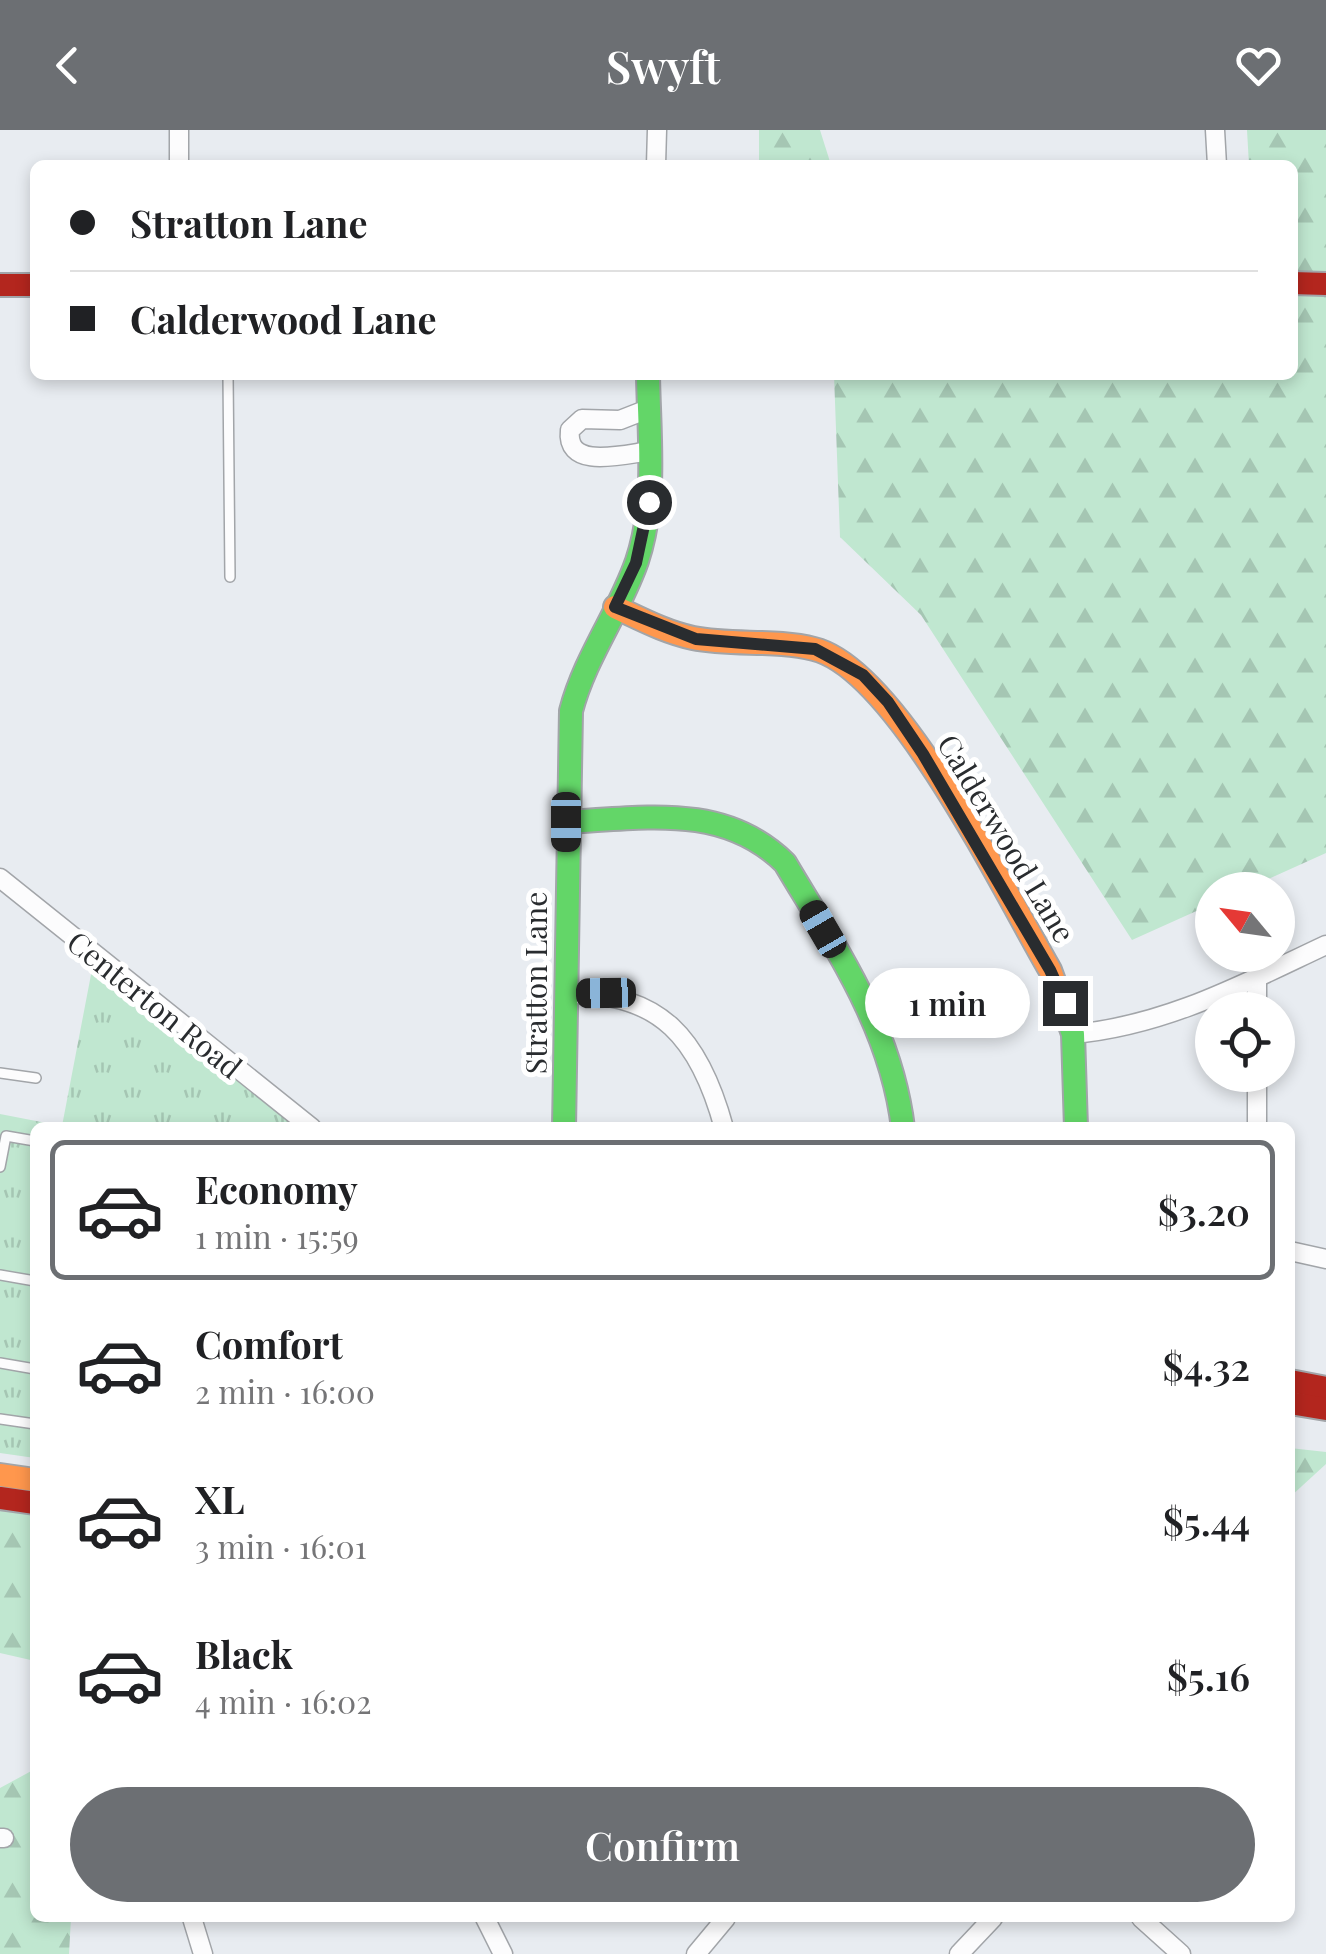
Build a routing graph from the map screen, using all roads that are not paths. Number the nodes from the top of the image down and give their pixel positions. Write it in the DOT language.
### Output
graph roads {
  1 [pos="179,130"];
  2 [pos="657,130"];
  3 [pos="1215,130"];
  4 [pos="179,160"];
  5 [pos="656,160"];
  6 [pos="1217,160"];
  7 [pos="1298,283"];
  8 [pos="30,284"];
  9 [pos="1326,284"];
  10 [pos="0,285"];
  11 [pos="228,380"];
  12 [pos="648,380"];
  13 [pos="648,408"];
  14 [pos="650,452"];
  15 [pos="230,578"];
  16 [pos="615,607"];
  17 [pos="566,822"];
  18 [pos="0,878"];
  19 [pos="1326,945"];
  20 [pos="1257,978"];
  21 [pos="1257,992"];
  22 [pos="566,994"];
  23 [pos="1073,1034"];
  24 [pos="0,1072"];
  25 [pos="36,1078"];
  26 [pos="1257,1092"];
  27 [pos="305,1122"];
  28 [pos="564,1122"];
  29 [pos="721,1122"];
  30 [pos="903,1122"];
  31 [pos="1076,1122"];
  32 [pos="1257,1122"];
  33 [pos="30,1140"];
  34 [pos="0,1168"];
  35 [pos="1295,1251"];
  36 [pos="1326,1258"];
  37 [pos="0,1276"];
  38 [pos="30,1280"];
  39 [pos="0,1363"];
  40 [pos="30,1368"];
  41 [pos="1295,1382"];
  42 [pos="1326,1388"];
  43 [pos="1295,1404"];
  44 [pos="1326,1409"];
  45 [pos="0,1418"];
  46 [pos="30,1423"];
  47 [pos="0,1474"];
  48 [pos="30,1479"];
  49 [pos="0,1498"];
  50 [pos="30,1502"];
  51 [pos="193,1922"];
  52 [pos="487,1922"];
  53 [pos="723,1922"];
  54 [pos="989,1922"];
  55 [pos="1145,1922"];
  56 [pos="203,1954"];
  57 [pos="503,1954"];
  58 [pos="696,1954"];
  59 [pos="959,1954"];
  60 [pos="1181,1954"];
  1 -- 4 [label="street"];
  2 -- 5 [label="street"];
  3 -- 6 [label="street"];
  7 -- 9 [label="street"];
  8 -- 10 [label="street"];
  11 -- 15 [label="lane"];
  12 -- 13 [label="street, Stratton Lane"];
  13 -- 14 [label="street, Stratton Lane"];
  13 -- 14 [label="street"];
  14 -- 16 [label="street, Stratton Lane"];
  16 -- 17 [label="street, Stratton Lane"];
  16 -- 23 [label="street, Calderwood Lane"];
  17 -- 22 [label="street, Stratton Lane"];
  17 -- 30 [label="street"];
  18 -- 27 [label="street, Centerton Road"];
  19 -- 20 [label="street"];
  20 -- 21 [label="street"];
  20 -- 23 [label="street"];
  22 -- 28 [label="street, Stratton Lane"];
  22 -- 29 [label="street"];
  23 -- 31 [label="street, Calderwood Lane"];
  24 -- 25 [label="lane"];
  26 -- 32 [label="street"];
  33 -- 34 [label="lane"];
  35 -- 36 [label="street"];
  37 -- 38 [label="lane"];
  39 -- 40 [label="lane"];
  41 -- 42 [label="street"];
  43 -- 44 [label="street"];
  45 -- 46 [label="lane"];
  47 -- 48 [label="street"];
  49 -- 50 [label="street"];
  51 -- 56 [label="street"];
  52 -- 57 [label="street"];
  53 -- 58 [label="street"];
  54 -- 59 [label="street"];
  55 -- 60 [label="street"];
}
